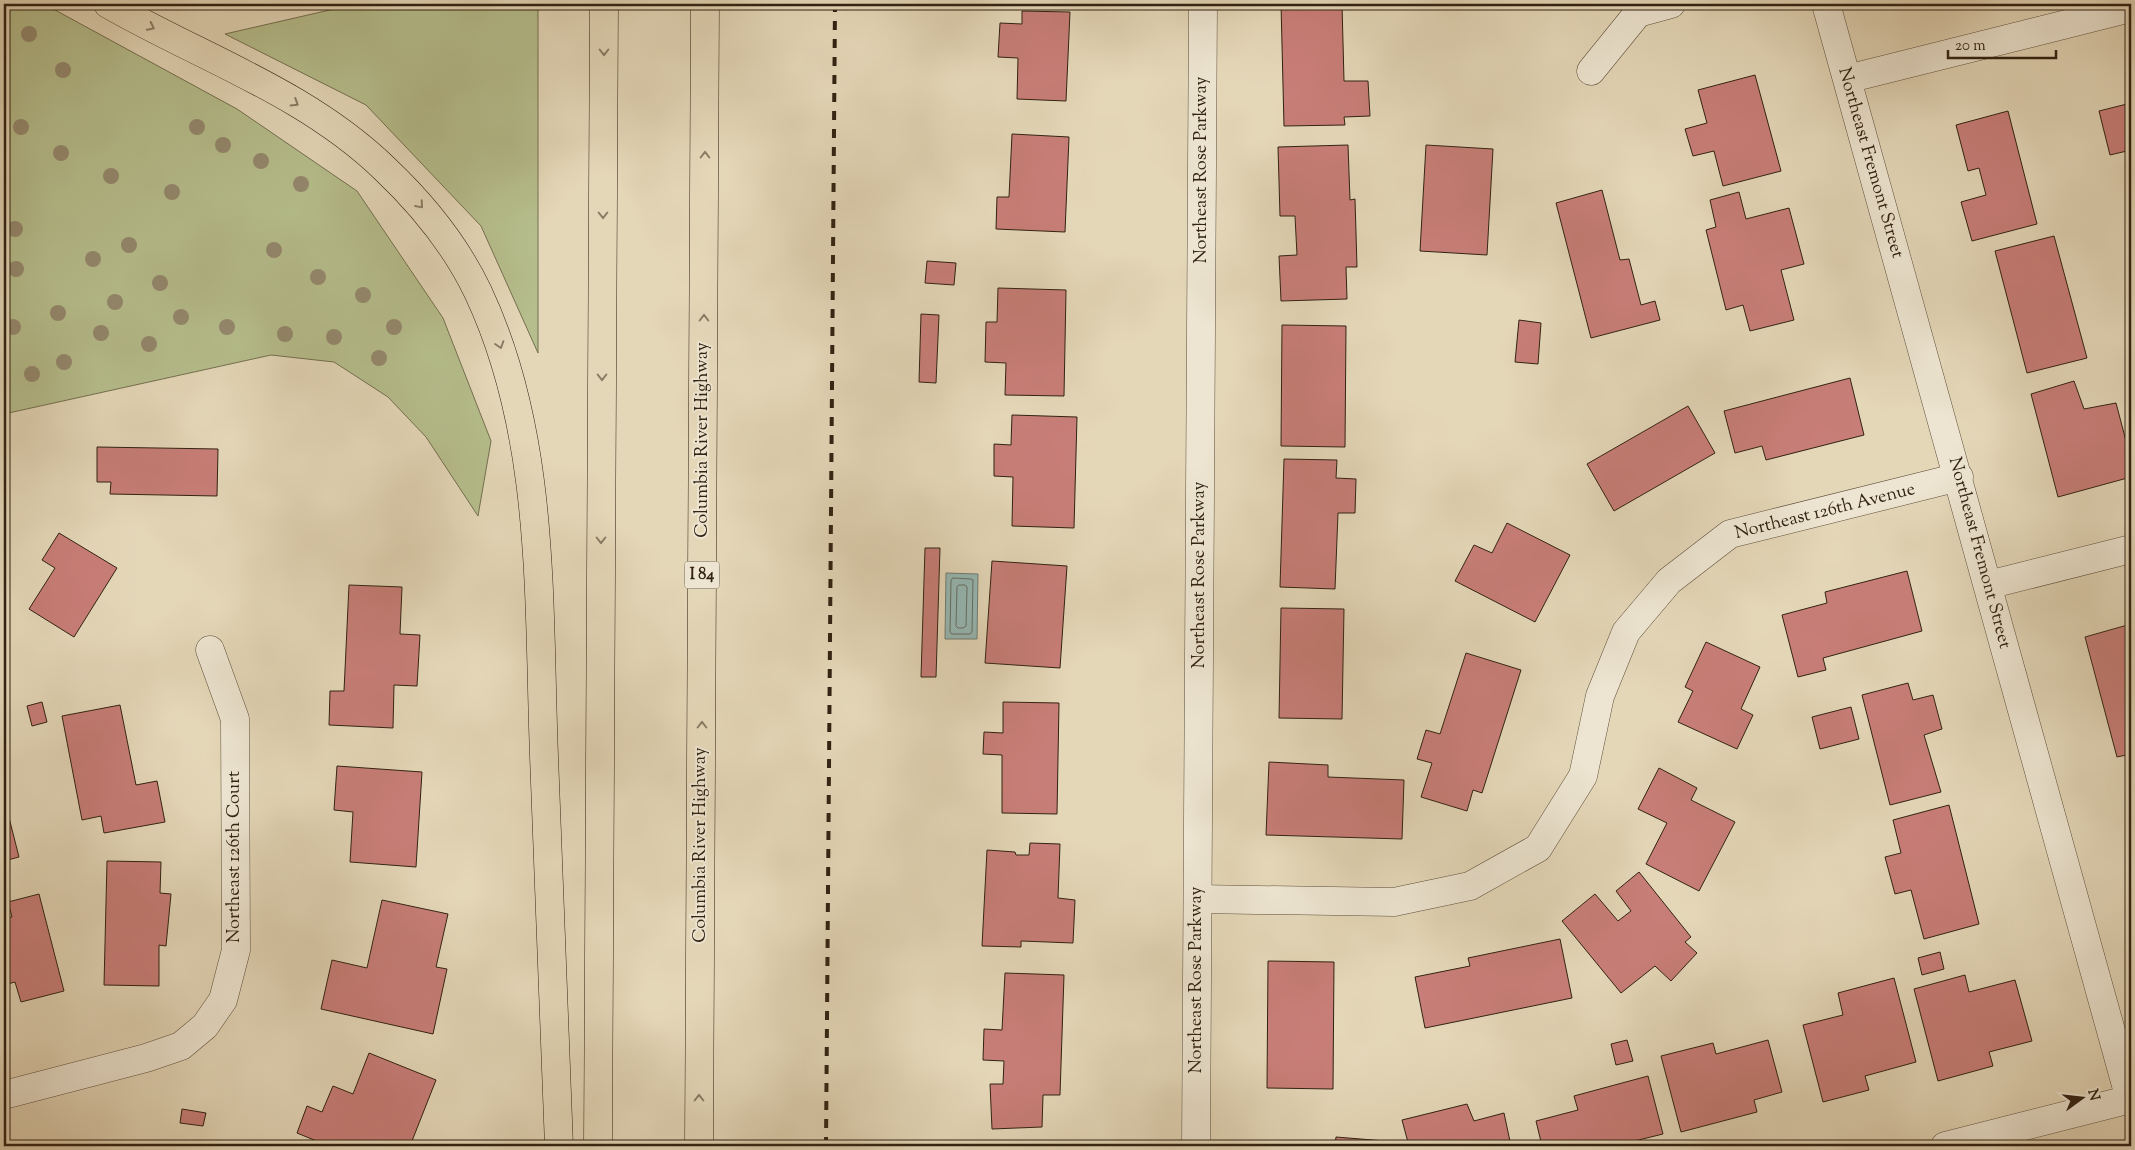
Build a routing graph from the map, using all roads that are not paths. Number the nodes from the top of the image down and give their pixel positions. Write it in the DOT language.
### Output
graph roads {
  1 [pos="108,4"];
  2 [pos="604,4"];
  3 [pos="706,4"];
  4 [pos="1203,4"];
  5 [pos="1671,4"];
  6 [pos="1826,4"];
  7 [pos="2131,8"];
  8 [pos="1591,71"];
  9 [pos="1847,79"];
  10 [pos="1959,477"];
  11 [pos="2131,549"];
  12 [pos="1988,585"];
  13 [pos="210,650"];
  14 [pos="1198,899"];
  15 [pos="4,1096"];
  16 [pos="2131,1101"];
  17 [pos="559,1146"];
  18 [pos="598,1146"];
  19 [pos="699,1146"];
  20 [pos="1196,1146"];
  21 [pos="1946,1146"];
  1 -- 17 [label="highway, one-way"];
  2 -- 18 [label="highway, one-way"];
  19 -- 3 [label="highway, Columbia River Highway / I 84, one-way"];
  4 -- 14 [label="street, Northeast Rose Parkway"];
  5 -- 8 [label="street"];
  6 -- 9 [label="street, Northeast Fremont Street"];
  7 -- 9 [label="street"];
  9 -- 10 [label="street, Northeast Fremont Street"];
  10 -- 12 [label="street, Northeast Fremont Street"];
  10 -- 14 [label="street, Northeast 126th Avenue"];
  11 -- 12 [label="street"];
  12 -- 16 [label="street, Northeast Fremont Street"];
  13 -- 15 [label="street, Northeast 126th Court"];
  14 -- 20 [label="street, Northeast Rose Parkway"];
  16 -- 21 [label="street"];
}
